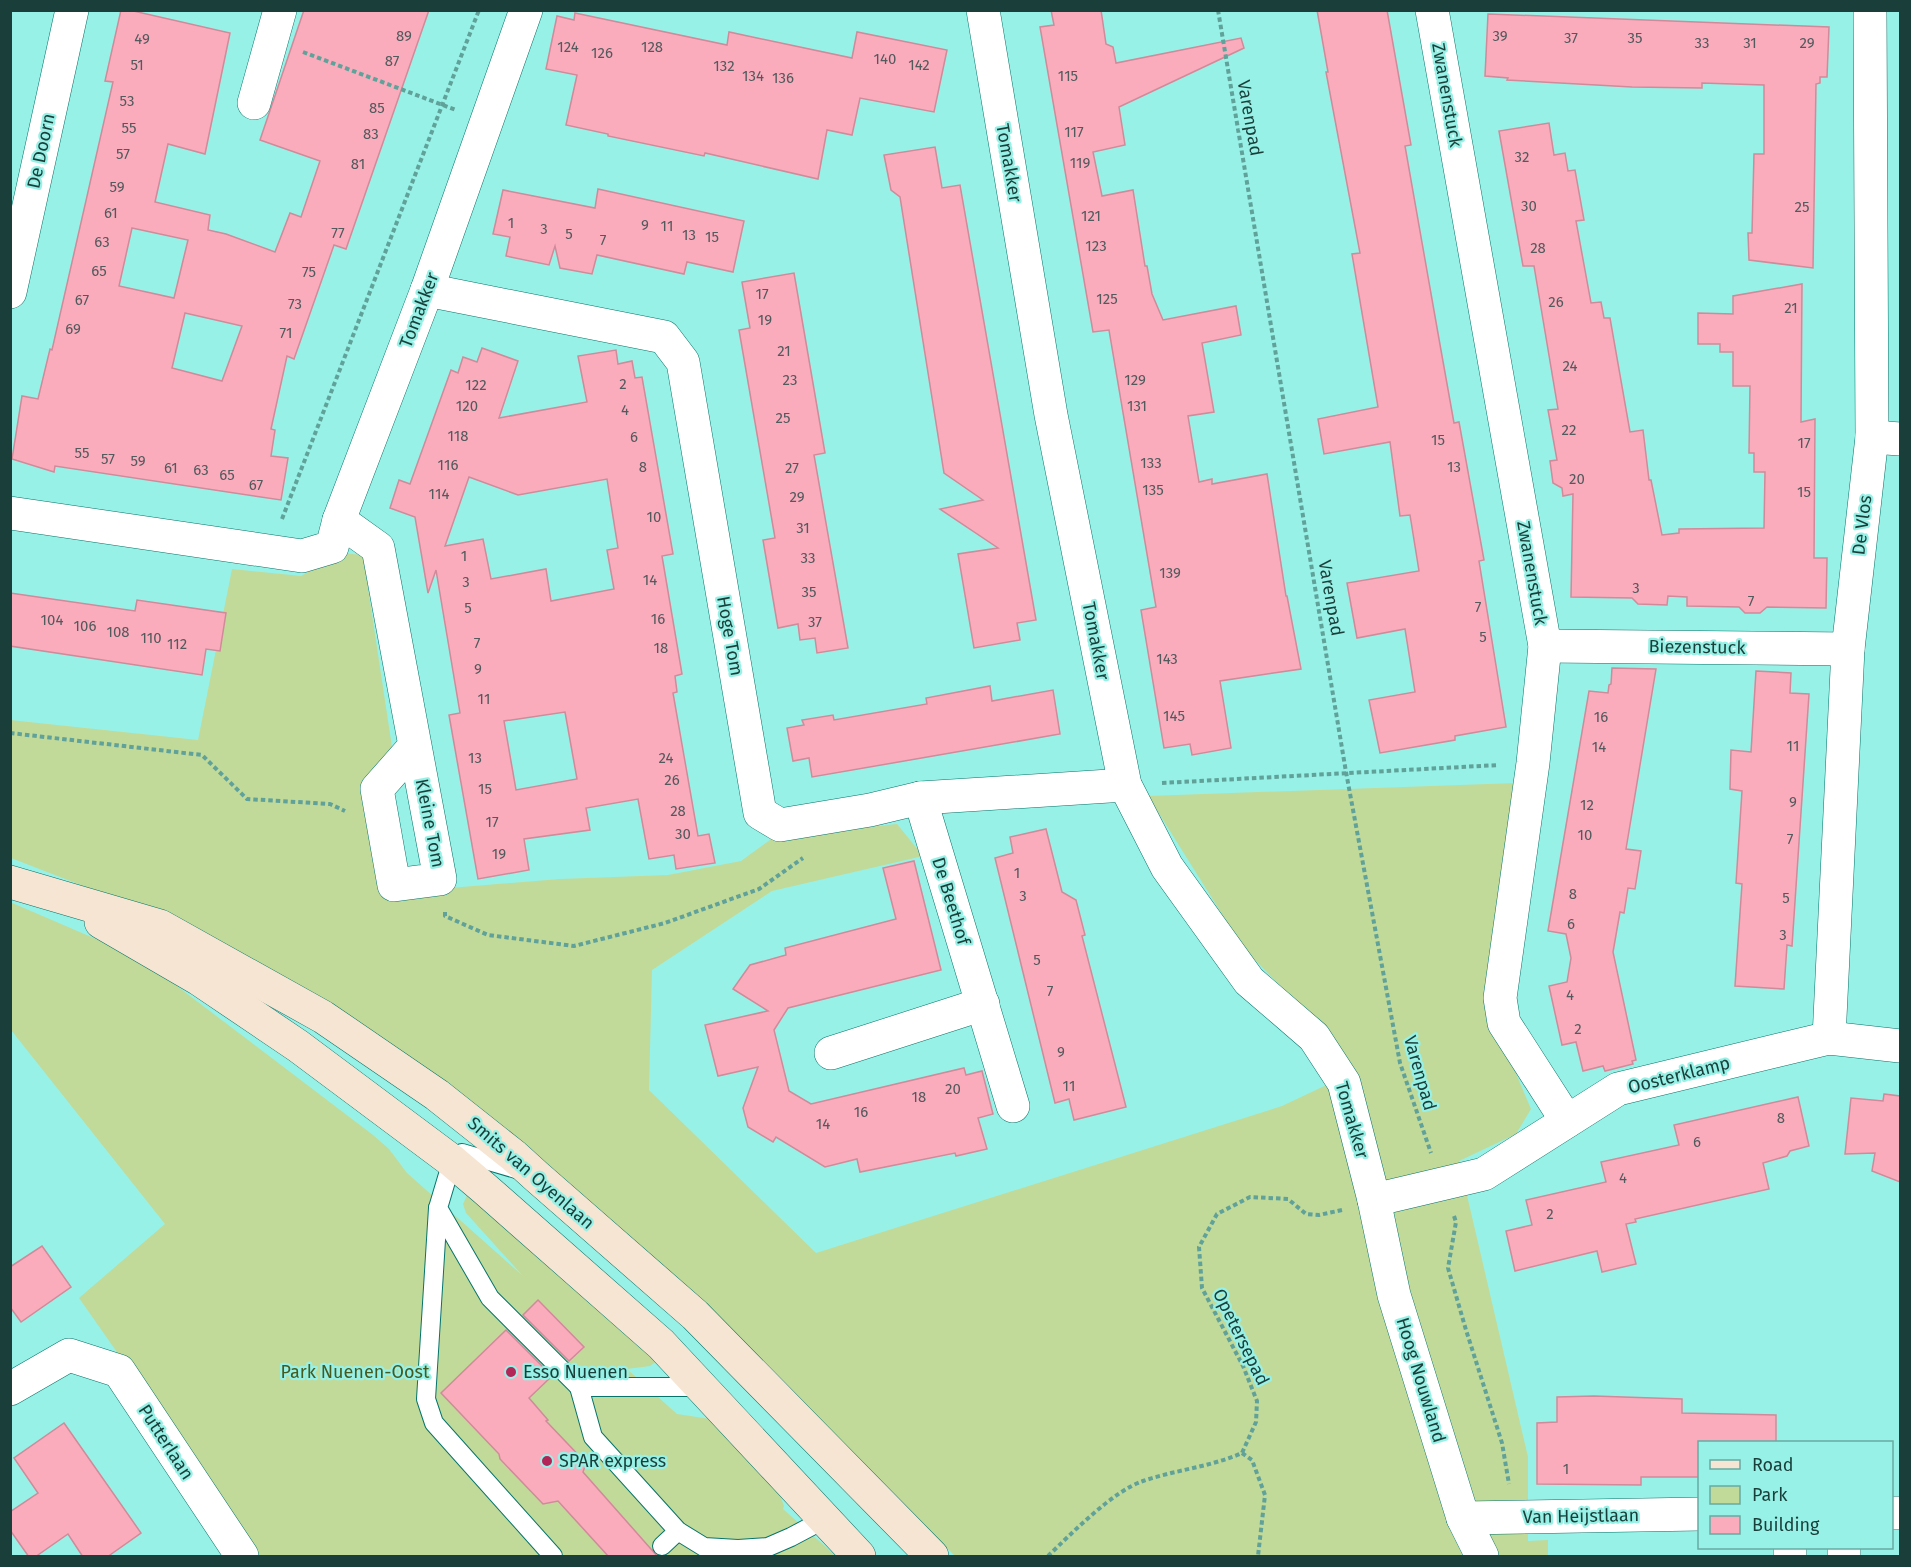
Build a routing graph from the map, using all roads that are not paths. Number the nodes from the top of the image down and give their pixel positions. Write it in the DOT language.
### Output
graph roads {
  1 [pos="72,10"];
  2 [pos="526,10"];
  3 [pos="983,10"];
  4 [pos="1432,10"];
  5 [pos="1870,10"];
  6 [pos="275,25"];
  7 [pos="254,103"];
  8 [pos="427,290"];
  9 [pos="10,292"];
  10 [pos="1886,438"];
  11 [pos="10,513"];
  12 [pos="339,520"];
  13 [pos="1545,646"];
  14 [pos="1848,649"];
  15 [pos="415,746"];
  16 [pos="1125,785"];
  17 [pos="920,798"];
  18 [pos="10,882"];
  19 [pos="55,895"];
  20 [pos="982,1005"];
  21 [pos="1829,1038"];
  22 [pos="1900,1046"];
  23 [pos="831,1053"];
  24 [pos="1013,1106"];
  25 [pos="1567,1121"];
  26 [pos="452,1161"];
  27 [pos="536,1176"];
  28 [pos="1374,1200"];
  29 [pos="438,1208"];
  30 [pos="702,1387"];
  31 [pos="579,1388"];
  32 [pos="10,1389"];
  33 [pos="1698,1514"];
  34 [pos="1463,1518"];
  35 [pos="825,1519"];
  36 [pos="678,1531"];
  37 [pos="662,1546"];
  38 [pos="242,1557"];
  39 [pos="553,1557"];
  40 [pos="859,1557"];
  41 [pos="932,1557"];
  42 [pos="1482,1557"];
  1 -- 9 [label="street, De Doorn"];
  2 -- 8 [label="street, Tomakker"];
  3 -- 16 [label="street, Tomakker"];
  4 -- 13 [label="street, Zwanenstuck"];
  5 -- 10 [label="street, De Vlos"];
  6 -- 7 [label="street"];
  8 -- 12 [label="street, Tomakker"];
  8 -- 17 [label="street, Hoge Tom"];
  10 -- 14 [label="street, De Vlos"];
  11 -- 12 [label="street, Tomakker"];
  12 -- 15 [label="street, Kleine Tom"];
  13 -- 14 [label="street, Biezenstuck"];
  13 -- 25 [label="street, Zwanenstuck"];
  14 -- 21 [label="street, De Vlos"];
  15 -- 15 [label="street, Kleine Tom"];
  16 -- 17 [label="street, Hoge Tom"];
  16 -- 28 [label="street, Tomakker"];
  17 -- 20 [label="street, De Beethof"];
  18 -- 19 [label="main road, Smits van Oyenlaan"];
  19 -- 26 [label="main road, Smits van Oyenlaan"];
  19 -- 27 [label="main road, Smits van Oyenlaan"];
  20 -- 23 [label="street"];
  20 -- 24 [label="street, De Beethof"];
  21 -- 22 [label="street, Oosterklamp"];
  21 -- 25 [label="street, Oosterklamp"];
  25 -- 28 [label="street, Oosterklamp"];
  26 -- 27 [label="lane"];
  26 -- 29 [label="lane"];
  26 -- 30 [label="main road, Smits van Oyenlaan"];
  27 -- 41 [label="main road, Smits van Oyenlaan"];
  28 -- 34 [label="street, Hoog Nouwland"];
  29 -- 31 [label="lane"];
  29 -- 39 [label="lane"];
  30 -- 31 [label="lane"];
  30 -- 35 [label="main road, Smits van Oyenlaan"];
  31 -- 36 [label="lane"];
  32 -- 38 [label="street, Putterlaan"];
  33 -- 34 [label="street, Van Heijstlaan"];
  34 -- 42 [label="street, Hoog Nouwland"];
  35 -- 36 [label="lane"];
  35 -- 40 [label="main road, Smits van Oyenlaan"];
  36 -- 37 [label="lane"];
}
